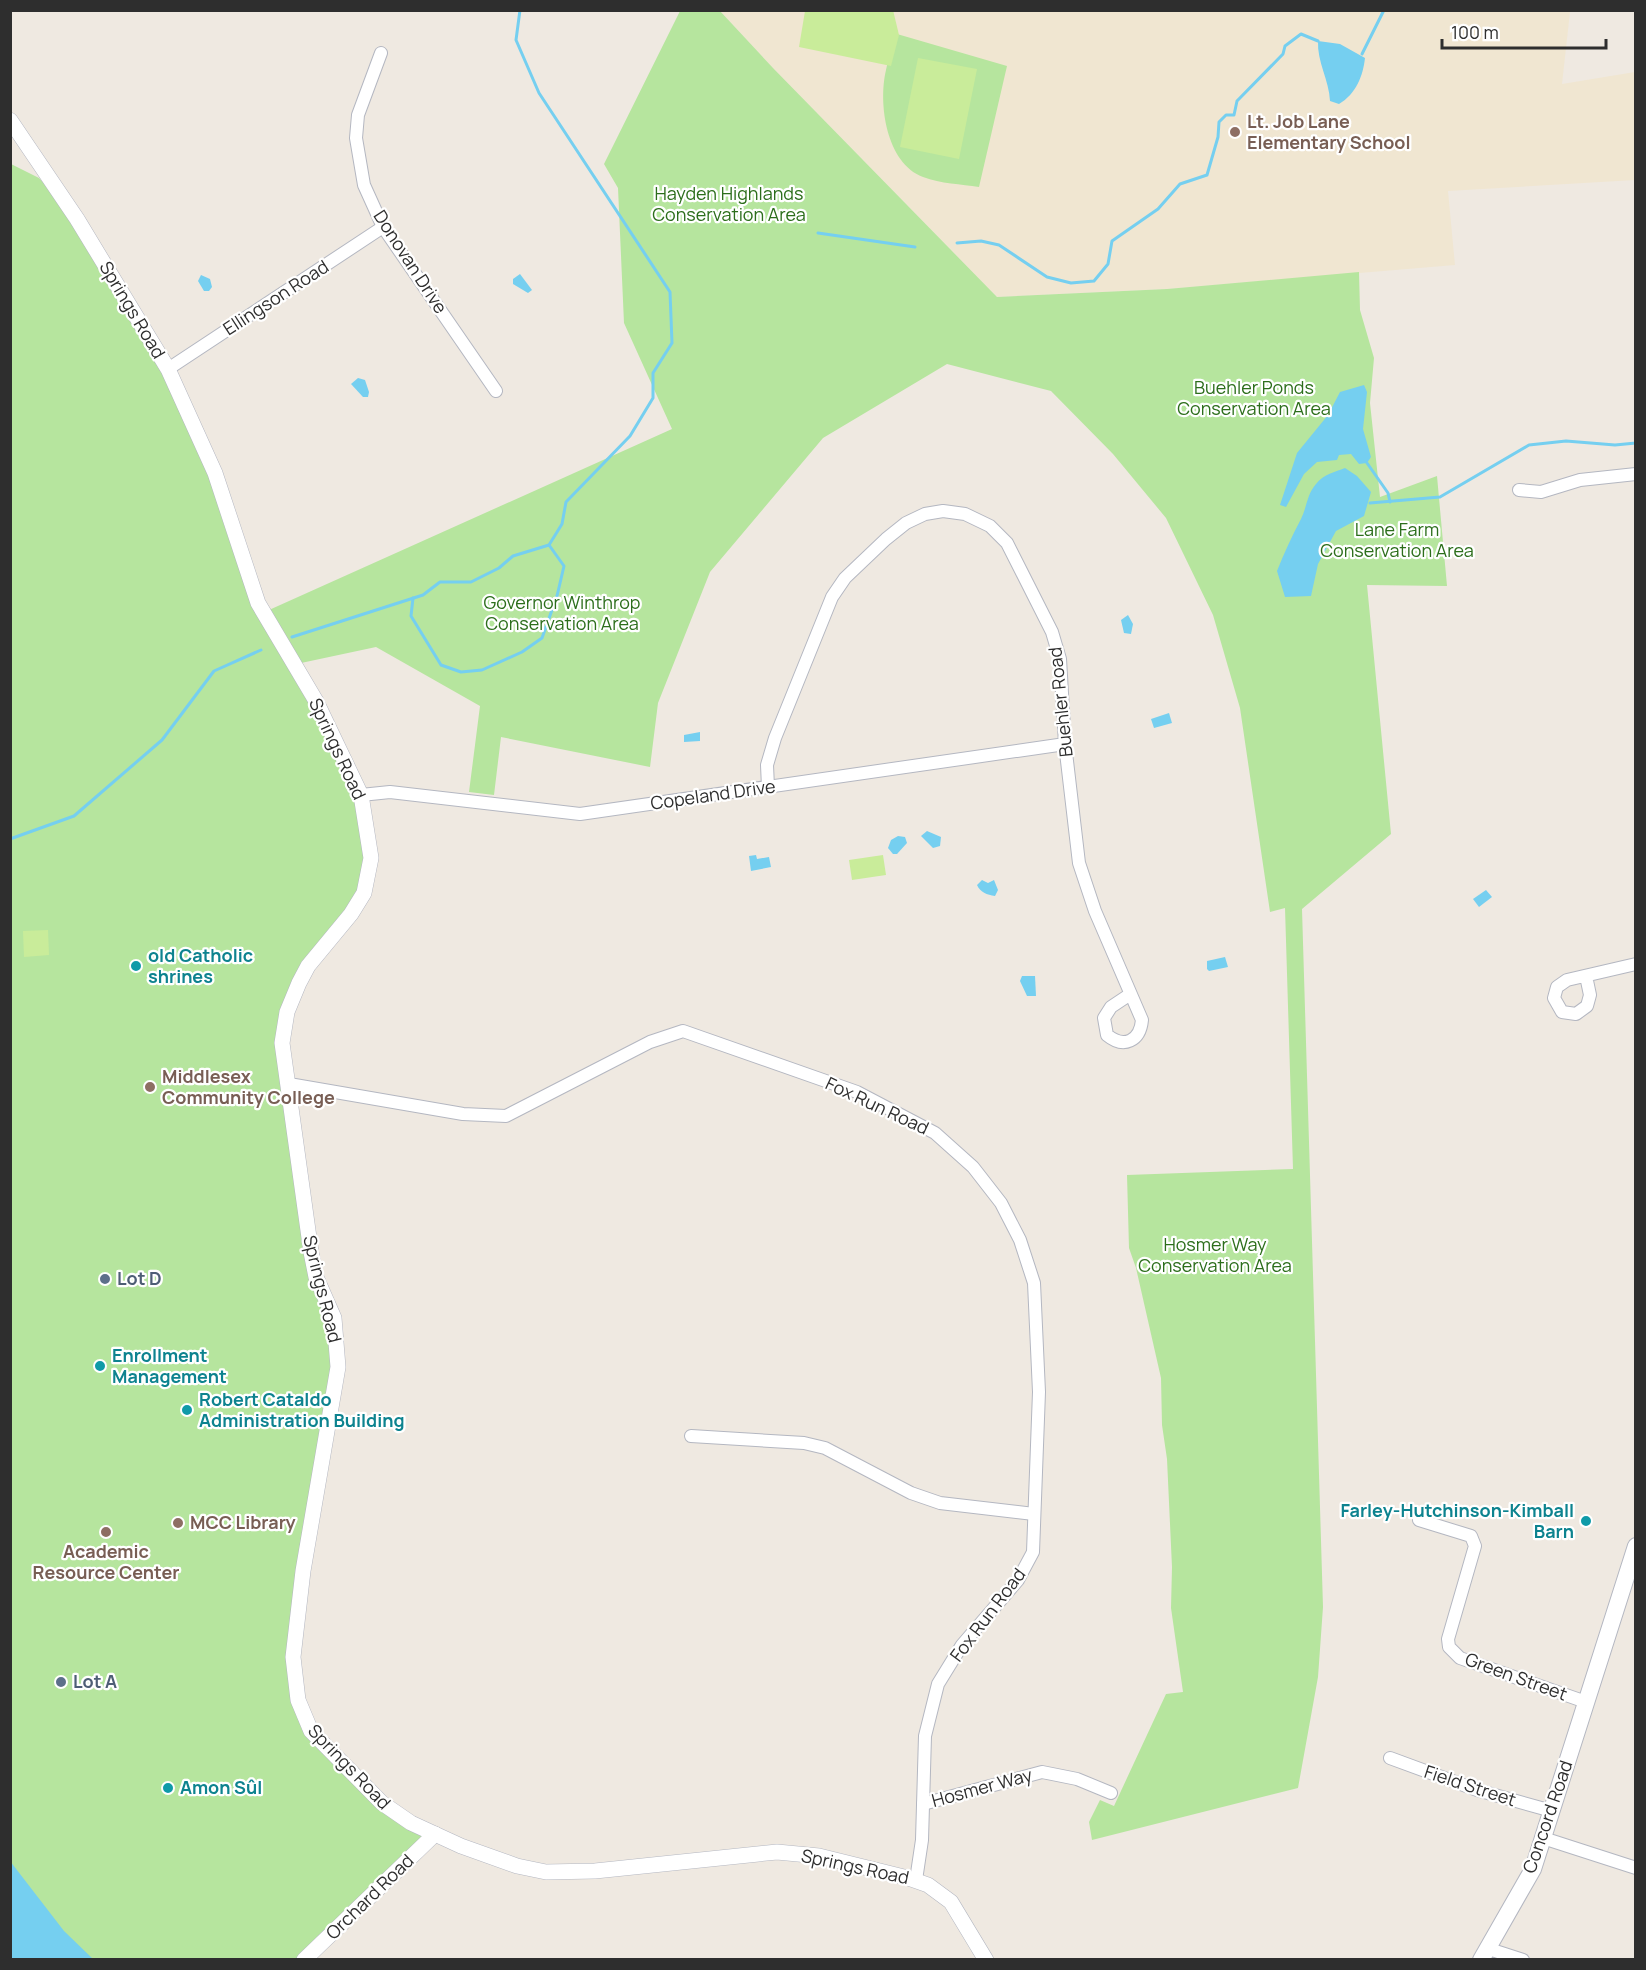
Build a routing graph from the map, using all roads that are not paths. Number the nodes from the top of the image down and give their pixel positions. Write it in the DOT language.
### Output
graph roads {
  1 [pos="381,52"];
  2 [pos="10,120"];
  3 [pos="383,227"];
  4 [pos="168,369"];
  5 [pos="496,391"];
  6 [pos="1635,474"];
  7 [pos="1519,490"];
  8 [pos="1065,744"];
  9 [pos="768,787"];
  10 [pos="361,795"];
  11 [pos="1635,964"];
  12 [pos="1586,976"];
  13 [pos="1129,995"];
  14 [pos="289,1084"];
  15 [pos="691,1436"];
  16 [pos="1034,1514"];
  17 [pos="1419,1520"];
  18 [pos="1635,1546"];
  19 [pos="1586,1702"];
  20 [pos="1390,1758"];
  21 [pos="1110,1793"];
  22 [pos="923,1804"];
  23 [pos="1552,1811"];
  24 [pos="435,1834"];
  25 [pos="1543,1838"];
  26 [pos="1635,1868"];
  27 [pos="916,1880"];
  28 [pos="1485,1954"];
  29 [pos="304,1959"];
  30 [pos="986,1959"];
  31 [pos="1523,1959"];
  1 -- 3 [label="street, Donovan Drive"];
  2 -- 4 [label="street, Springs Road"];
  3 -- 4 [label="street, Ellingson Road"];
  3 -- 5 [label="street, Donovan Drive"];
  4 -- 10 [label="street, Springs Road"];
  6 -- 7 [label="street"];
  8 -- 9 [label="street, Copeland Drive"];
  8 -- 9 [label="street, Buehler Road"];
  8 -- 13 [label="street, Buehler Road"];
  9 -- 10 [label="street, Copeland Drive"];
  10 -- 14 [label="street, Springs Road"];
  11 -- 12 [label="street"];
  14 -- 16 [label="street, Fox Run Road"];
  14 -- 24 [label="street, Springs Road"];
  15 -- 16 [label="street"];
  16 -- 22 [label="street, Fox Run Road"];
  17 -- 19 [label="street, Green Street"];
  18 -- 19 [label="main road, Concord Road"];
  19 -- 23 [label="main road, Concord Road"];
  20 -- 23 [label="street, Field Street"];
  21 -- 22 [label="street, Hosmer Way"];
  22 -- 27 [label="street, Fox Run Road"];
  23 -- 25 [label="main road, Concord Road"];
  24 -- 27 [label="street, Springs Road"];
  24 -- 29 [label="street, Orchard Road"];
  25 -- 26 [label="street"];
  25 -- 28 [label="main road, Concord Road"];
  27 -- 30 [label="street, Springs Road"];
  28 -- 31 [label="street"];
}
